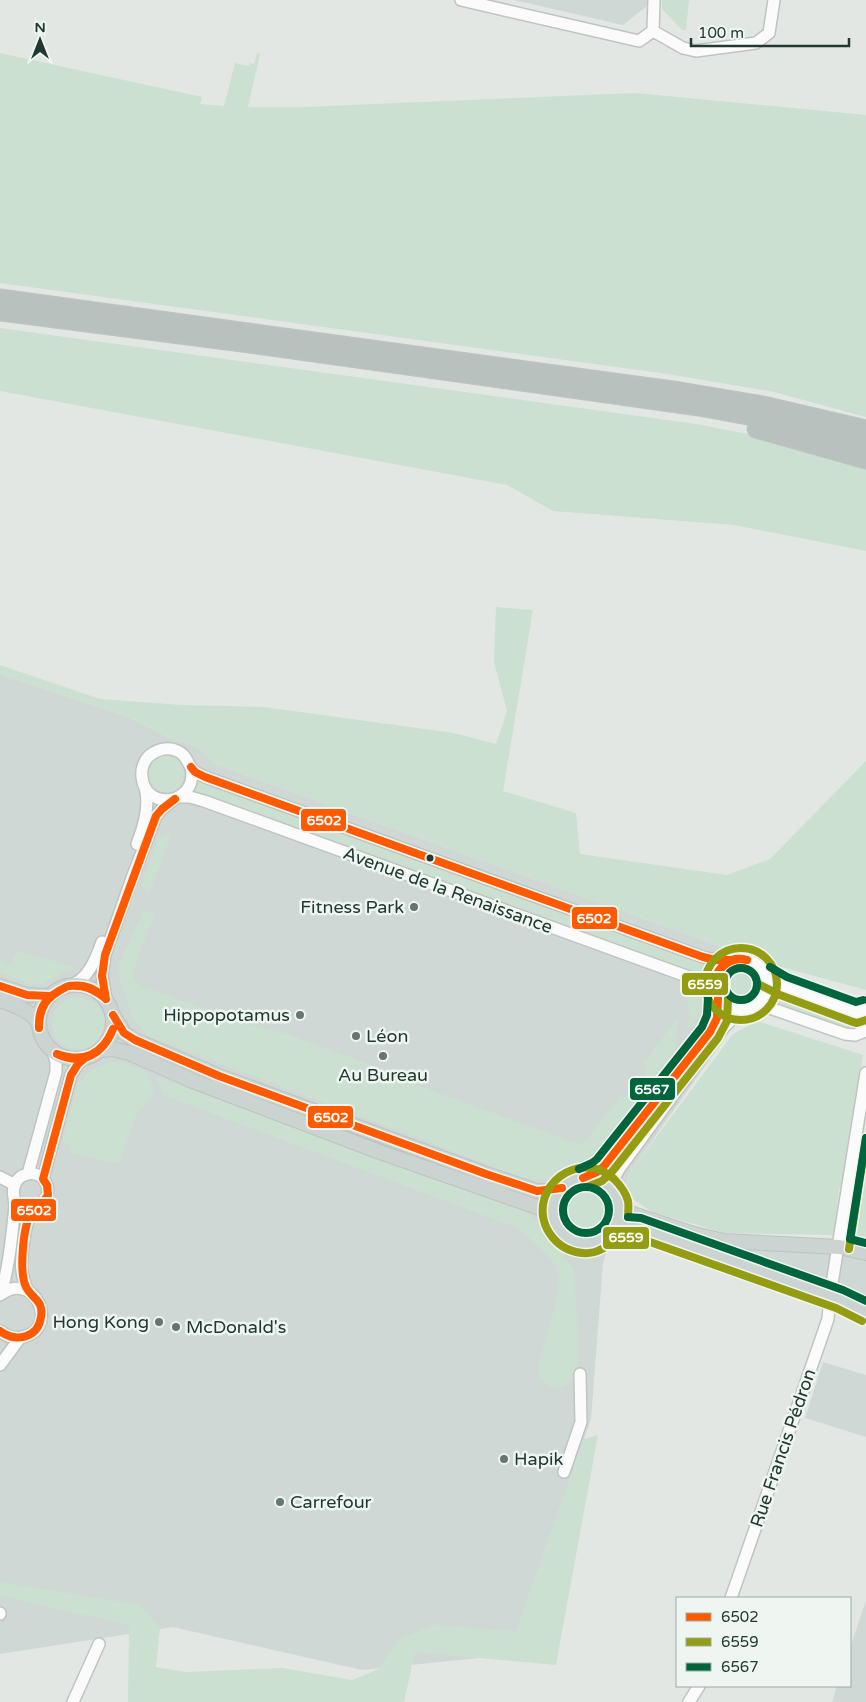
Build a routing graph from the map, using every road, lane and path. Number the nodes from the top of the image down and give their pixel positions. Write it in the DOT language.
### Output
graph roads {
  1 [pos="461,0"];
  2 [pos="654,0"];
  3 [pos="774,0"];
  4 [pos="653,31"];
  5 [pos="0,298"];
  6 [pos="0,312"];
  7 [pos="658,402"];
  8 [pos="866,429"];
  9 [pos="866,444"];
  10 [pos="866,460"];
  11 [pos="192,767"];
  12 [pos="144,786"];
  13 [pos="177,798"];
  14 [pos="732,960"];
  15 [pos="765,976"];
  16 [pos="71,985"];
  17 [pos="0,986"];
  18 [pos="716,994"];
  19 [pos="50,996"];
  20 [pos="0,1000"];
  21 [pos="106,1000"];
  22 [pos="755,1006"];
  23 [pos="743,1010"];
  24 [pos="866,1010"];
  25 [pos="113,1015"];
  26 [pos="39,1025"];
  27 [pos="866,1030"];
  28 [pos="101,1050"];
  29 [pos="53,1051"];
  30 [pos="85,1058"];
  31 [pos="866,1073"];
  32 [pos="28,1174"];
  33 [pos="0,1177"];
  34 [pos="583,1178"];
  35 [pos="43,1179"];
  36 [pos="15,1185"];
  37 [pos="562,1188"];
  38 [pos="617,1200"];
  39 [pos="554,1220"];
  40 [pos="612,1231"];
  41 [pos="839,1246"];
  42 [pos="866,1253"];
  43 [pos="26,1290"];
  44 [pos="1,1294"];
  45 [pos="830,1296"];
  46 [pos="866,1312"];
  47 [pos="0,1331"];
  48 [pos="20,1338"];
  49 [pos="0,1365"];
  50 [pos="580,1374"];
  51 [pos="564,1472"];
  52 [pos="731,1597"];
  53 [pos="100,1644"];
  54 [pos="699,1687"];
  55 [pos="694,1700"];
  56 [pos="73,1702"];
  1 -- 4 [label="street"];
  2 -- 4 [label="street"];
  3 -- 4 [label="street"];
  5 -- 8 [label="highway"];
  6 -- 7 [label="highway"];
  7 -- 9 [label="highway"];
  7 -- 10 [label="highway"];
  11 -- 12 [label="street"];
  11 -- 13 [label="street"];
  11 -- 14 [label="street, Avenue de la Renaissance"];
  12 -- 13 [label="street"];
  12 -- 16 [label="street"];
  13 -- 18 [label="street, Avenue de la Renaissance"];
  13 -- 21 [label="street"];
  14 -- 15 [label="street"];
  14 -- 18 [label="street"];
  15 -- 22 [label="street"];
  15 -- 24 [label="street"];
  16 -- 19 [label="main road"];
  16 -- 21 [label="main road"];
  17 -- 19 [label="main road"];
  18 -- 23 [label="street"];
  18 -- 34 [label="street"];
  19 -- 26 [label="main road"];
  20 -- 26 [label="main road"];
  21 -- 25 [label="main road"];
  22 -- 23 [label="street"];
  22 -- 27 [label="street"];
  23 -- 38 [label="street"];
  25 -- 28 [label="main road"];
  25 -- 37 [label="main road"];
  26 -- 29 [label="main road"];
  28 -- 30 [label="main road"];
  28 -- 39 [label="main road"];
  29 -- 30 [label="main road"];
  29 -- 32 [label="street"];
  30 -- 35 [label="street"];
  31 -- 41 [label="street, Rue Francis Pédron"];
  32 -- 35 [label="street"];
  32 -- 36 [label="street"];
  33 -- 36 [label="street"];
  34 -- 37 [label="main road"];
  34 -- 38 [label="main road"];
  35 -- 43 [label="street"];
  36 -- 44 [label="street"];
  37 -- 39 [label="main road"];
  38 -- 40 [label="main road"];
  38 -- 41 [label="main road"];
  39 -- 40 [label="main road"];
  40 -- 45 [label="main road"];
  41 -- 42 [label="main road"];
  41 -- 45 [label="street, Rue Francis Pédron"];
  43 -- 44 [label="street"];
  43 -- 48 [label="street"];
  45 -- 46 [label="main road"];
  45 -- 52 [label="street, Rue Francis Pédron"];
  47 -- 48 [label="street"];
  48 -- 49 [label="street"];
  50 -- 51 [label="street"];
  53 -- 56 [label="street"];
  54 -- 55 [label="street"];
}
